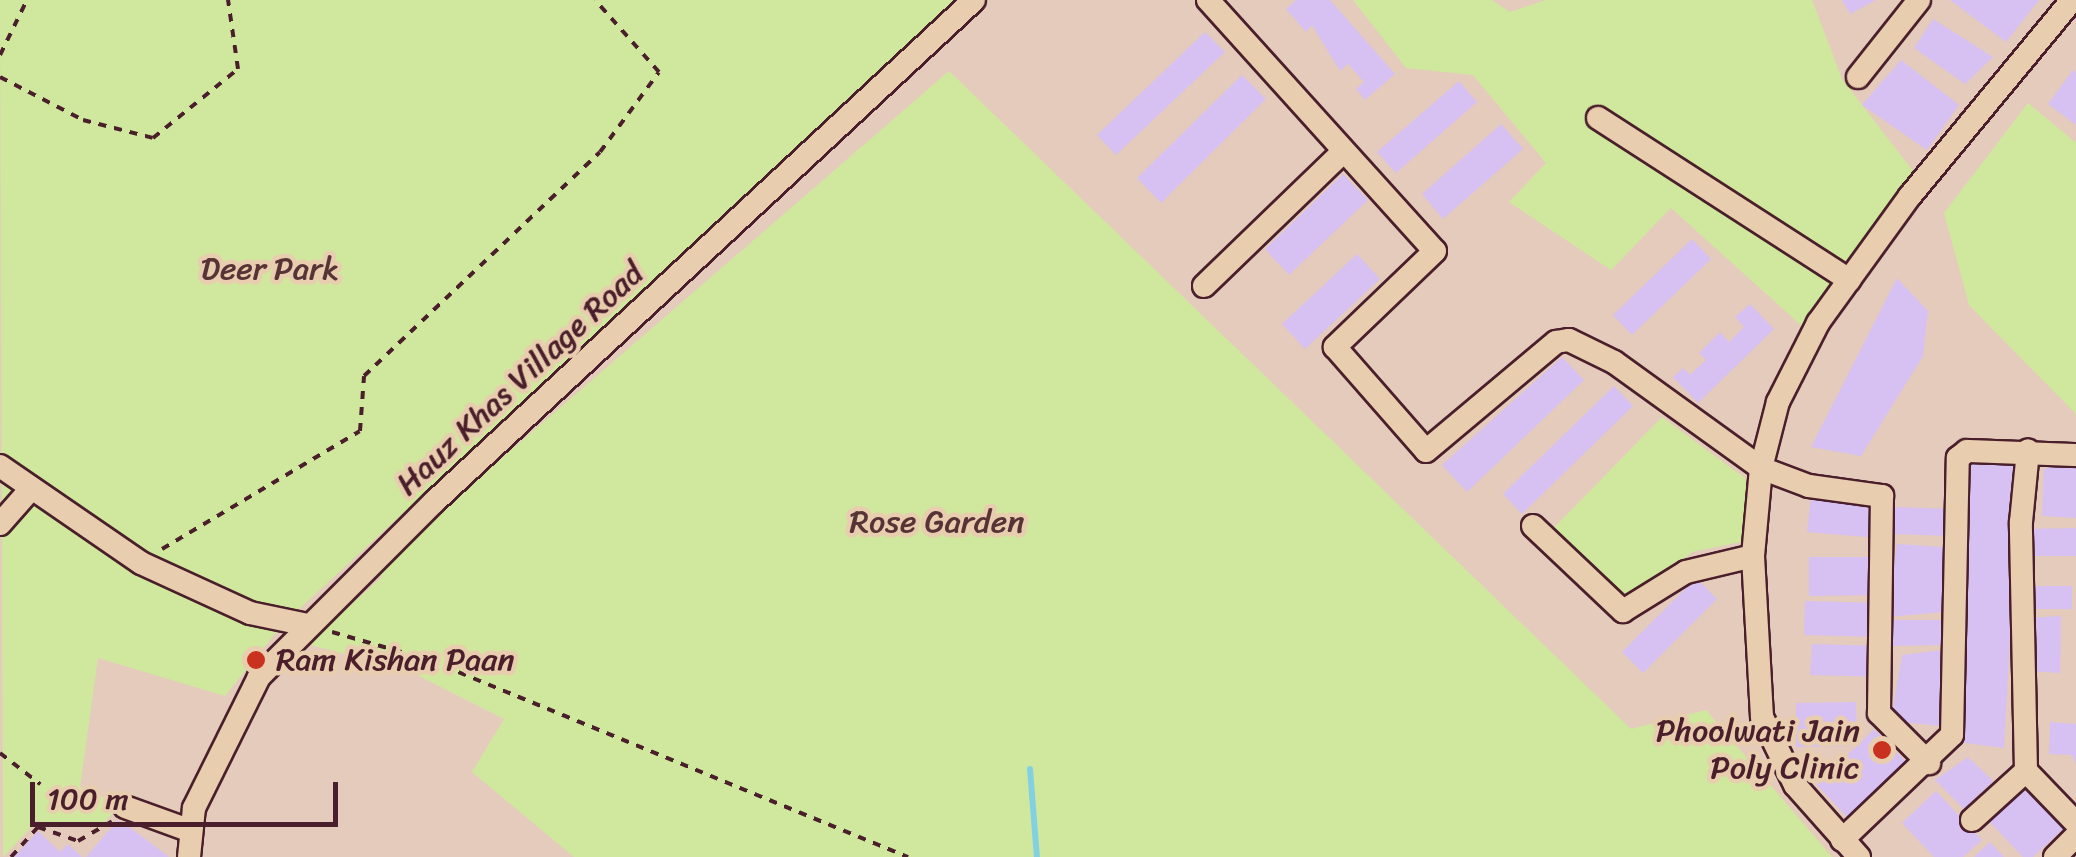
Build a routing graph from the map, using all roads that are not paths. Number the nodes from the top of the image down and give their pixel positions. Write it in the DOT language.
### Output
graph roads {
  1 [pos="974,0"];
  2 [pos="1208,0"];
  3 [pos="1919,0"];
  4 [pos="2072,0"];
  5 [pos="1858,77"];
  6 [pos="1598,118"];
  7 [pos="1344,151"];
  8 [pos="1850,280"];
  9 [pos="1204,286"];
  10 [pos="2028,450"];
  11 [pos="2076,454"];
  12 [pos="0,466"];
  13 [pos="1762,468"];
  14 [pos="29,491"];
  15 [pos="0,524"];
  16 [pos="1533,526"];
  17 [pos="1753,556"];
  18 [pos="308,625"];
  19 [pos="1929,763"];
  20 [pos="2026,771"];
  21 [pos="124,812"];
  22 [pos="1972,820"];
  23 [pos="2076,823"];
  24 [pos="191,830"];
  25 [pos="2076,836"];
  26 [pos="1842,840"];
  27 [pos="190,857"];
  28 [pos="1859,857"];
  29 [pos="2055,857"];
  1 -- 18 [label="street, Hauz Khas Village Road"];
  2 -- 7 [label="street"];
  3 -- 5 [label="street"];
  4 -- 8 [label="street"];
  6 -- 8 [label="street"];
  7 -- 9 [label="street"];
  7 -- 13 [label="street"];
  8 -- 13 [label="street"];
  10 -- 11 [label="street"];
  10 -- 19 [label="street"];
  10 -- 20 [label="street"];
  12 -- 14 [label="street"];
  13 -- 17 [label="street"];
  13 -- 19 [label="street"];
  14 -- 15 [label="street"];
  14 -- 18 [label="street"];
  16 -- 17 [label="street"];
  17 -- 26 [label="street"];
  18 -- 24 [label="street, Hauz Khas Village Road"];
  19 -- 26 [label="street"];
  20 -- 22 [label="street"];
  20 -- 23 [label="street"];
  21 -- 24 [label="street"];
  24 -- 27 [label="street, Hauz Khas Village Road"];
  25 -- 29 [label="street"];
  26 -- 28 [label="street"];
}
